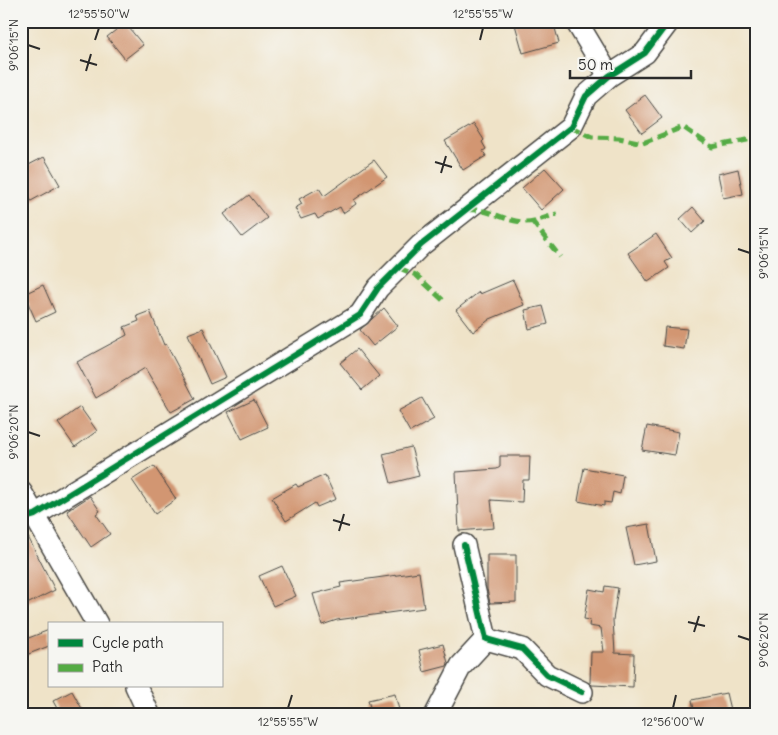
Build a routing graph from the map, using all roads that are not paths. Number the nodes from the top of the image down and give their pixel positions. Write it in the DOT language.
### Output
graph roads {
  1 [pos="576,21"];
  2 [pos="670,21"];
  3 [pos="609,76"];
  4 [pos="21,492"];
  5 [pos="28,517"];
  6 [pos="464,545"];
  7 [pos="96,622"];
  8 [pos="486,639"];
  9 [pos="137,688"];
  10 [pos="582,692"];
  11 [pos="149,714"];
  12 [pos="436,714"];
  1 -- 3 [label="street"];
  2 -- 3 [label="street"];
  3 -- 5 [label="street"];
  4 -- 5 [label="street"];
  5 -- 7 [label="street"];
  6 -- 8 [label="street"];
  8 -- 10 [label="street"];
  8 -- 12 [label="street"];
  9 -- 11 [label="street"];
}
